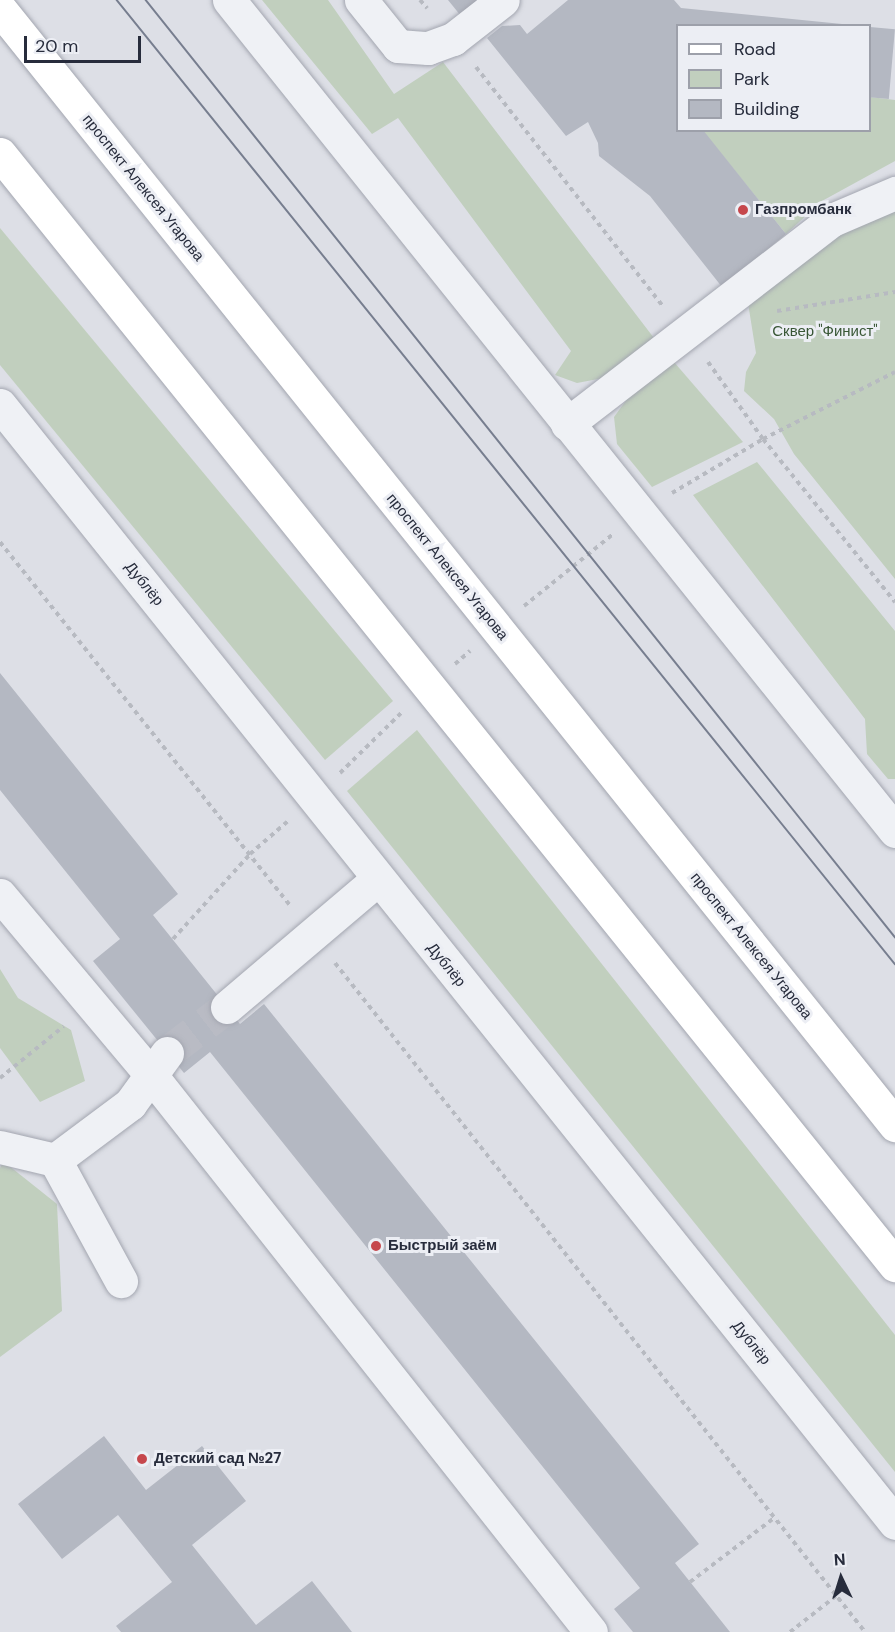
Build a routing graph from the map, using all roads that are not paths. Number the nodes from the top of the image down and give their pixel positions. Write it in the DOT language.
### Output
graph roads {
  1 [pos="229,0"];
  2 [pos="361,0"];
  3 [pos="503,0"];
  4 [pos="0,9"];
  5 [pos="0,154"];
  6 [pos="895,193"];
  7 [pos="0,405"];
  8 [pos="567,424"];
  9 [pos="895,830"];
  10 [pos="378,879"];
  11 [pos="0,895"];
  12 [pos="227,1007"];
  13 [pos="158,1063"];
  14 [pos="895,1125"];
  15 [pos="0,1147"];
  16 [pos="55,1160"];
  17 [pos="895,1265"];
  18 [pos="121,1281"];
  19 [pos="895,1523"];
  20 [pos="591,1632"];
  1 -- 8 [label="street"];
  2 -- 3 [label="street"];
  4 -- 14 [label="main road, проспект Алексея Угарова"];
  5 -- 17 [label="main road"];
  6 -- 8 [label="street"];
  7 -- 10 [label="street, Дублёр"];
  8 -- 9 [label="street"];
  10 -- 12 [label="street"];
  10 -- 19 [label="street, Дублёр"];
  11 -- 13 [label="street"];
  13 -- 16 [label="street"];
  13 -- 20 [label="street"];
  15 -- 16 [label="street"];
  16 -- 18 [label="street"];
}
